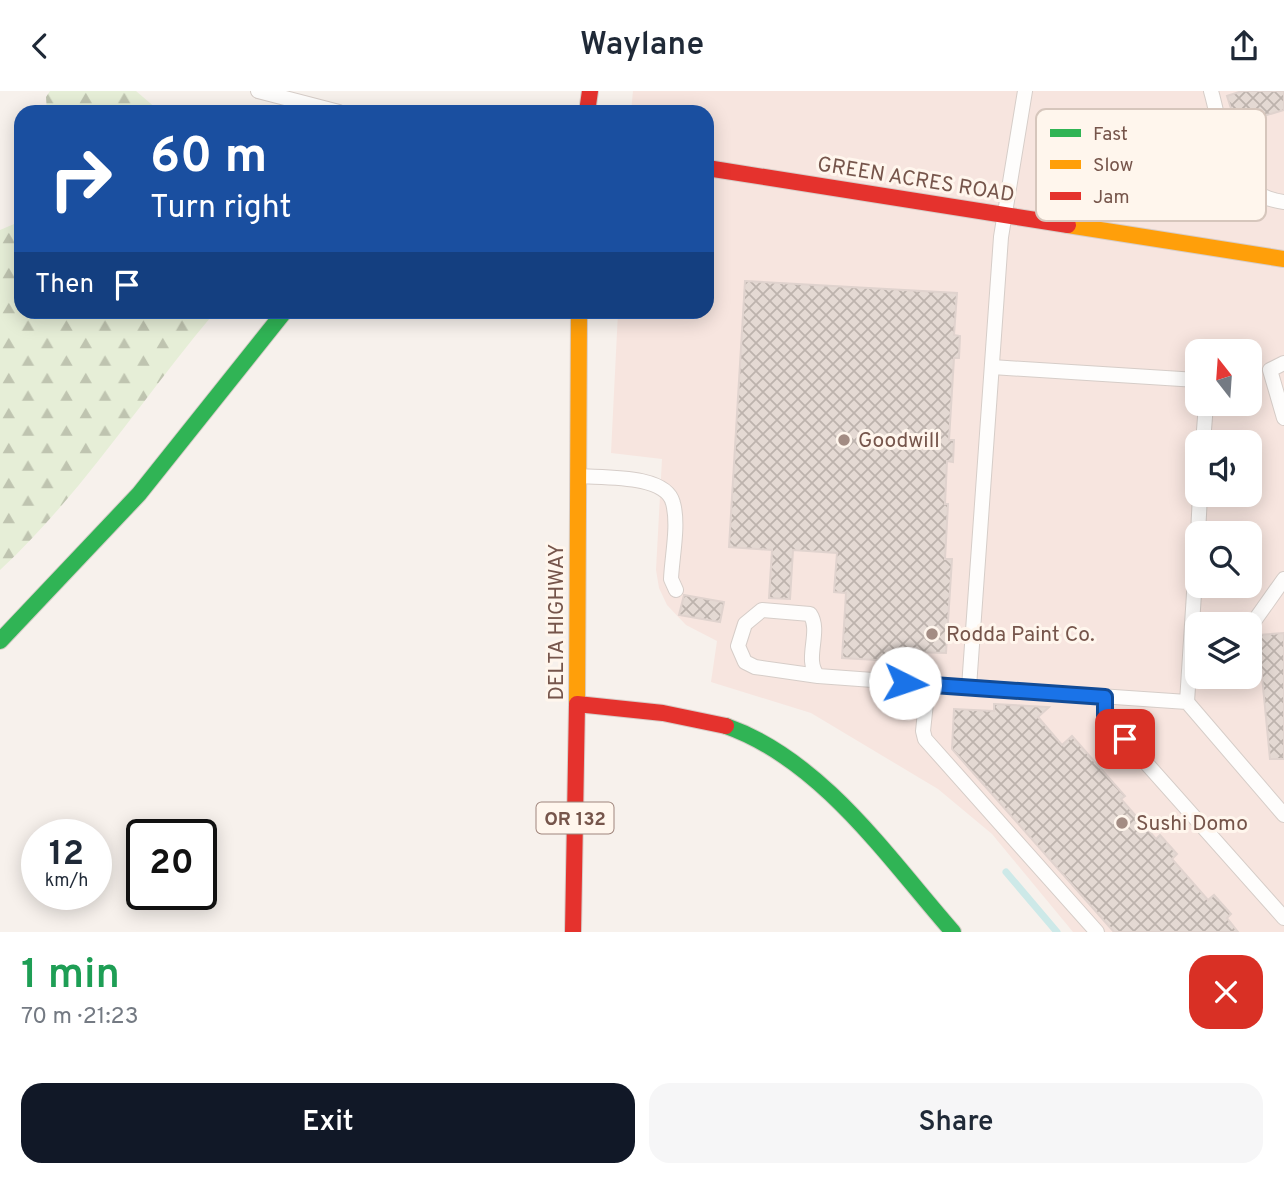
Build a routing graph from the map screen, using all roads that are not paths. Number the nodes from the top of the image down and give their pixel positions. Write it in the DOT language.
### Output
graph roads {
  1 [pos="258,91"];
  2 [pos="1024,91"];
  3 [pos="1211,91"];
  4 [pos="312,105"];
  5 [pos="1217,109"];
  6 [pos="714,169"];
  7 [pos="1266,198"];
  8 [pos="1284,202"];
  9 [pos="1003,215"];
  10 [pos="1036,220"];
  11 [pos="1041,221"];
  12 [pos="1284,259"];
  13 [pos="279,319"];
  14 [pos="579,319"];
  15 [pos="1284,363"];
  16 [pos="992,367"];
  17 [pos="1185,379"];
  18 [pos="1284,418"];
  19 [pos="577,476"];
  20 [pos="1284,579"];
  21 [pos="676,590"];
  22 [pos="1261,612"];
  23 [pos="0,641"];
  24 [pos="818,676"];
  25 [pos="928,684"];
  26 [pos="969,687"];
  27 [pos="1188,689"];
  28 [pos="1105,697"];
  29 [pos="1187,702"];
  30 [pos="577,704"];
  31 [pos="1284,815"];
  32 [pos="1284,918"];
  33 [pos="573,932"];
  34 [pos="953,932"];
  35 [pos="1097,932"];
  1 -- 4 [label="lane"];
  2 -- 9 [label="lane"];
  3 -- 5 [label="lane"];
  6 -- 9 [label="main road, GREEN ACRES ROAD"];
  7 -- 8 [label="lane"];
  9 -- 10 [label="main road, GREEN ACRES ROAD"];
  9 -- 16 [label="lane"];
  11 -- 12 [label="main road, GREEN ACRES ROAD"];
  13 -- 23 [label="main road"];
  14 -- 19 [label="main road, DELTA HIGHWAY / OR 132"];
  15 -- 18 [label="lane"];
  16 -- 17 [label="lane"];
  16 -- 26 [label="lane"];
  19 -- 21 [label="lane"];
  19 -- 30 [label="main road, DELTA HIGHWAY / OR 132"];
  20 -- 22 [label="lane"];
  24 -- 24 [label="lane"];
  24 -- 25 [label="lane"];
  25 -- 26 [label="lane"];
  25 -- 35 [label="lane"];
  26 -- 28 [label="lane"];
  27 -- 29 [label="lane"];
  28 -- 29 [label="lane"];
  28 -- 32 [label="lane"];
  29 -- 31 [label="lane"];
  30 -- 33 [label="main road, DELTA HIGHWAY / OR 132"];
  30 -- 34 [label="main road"];
}
